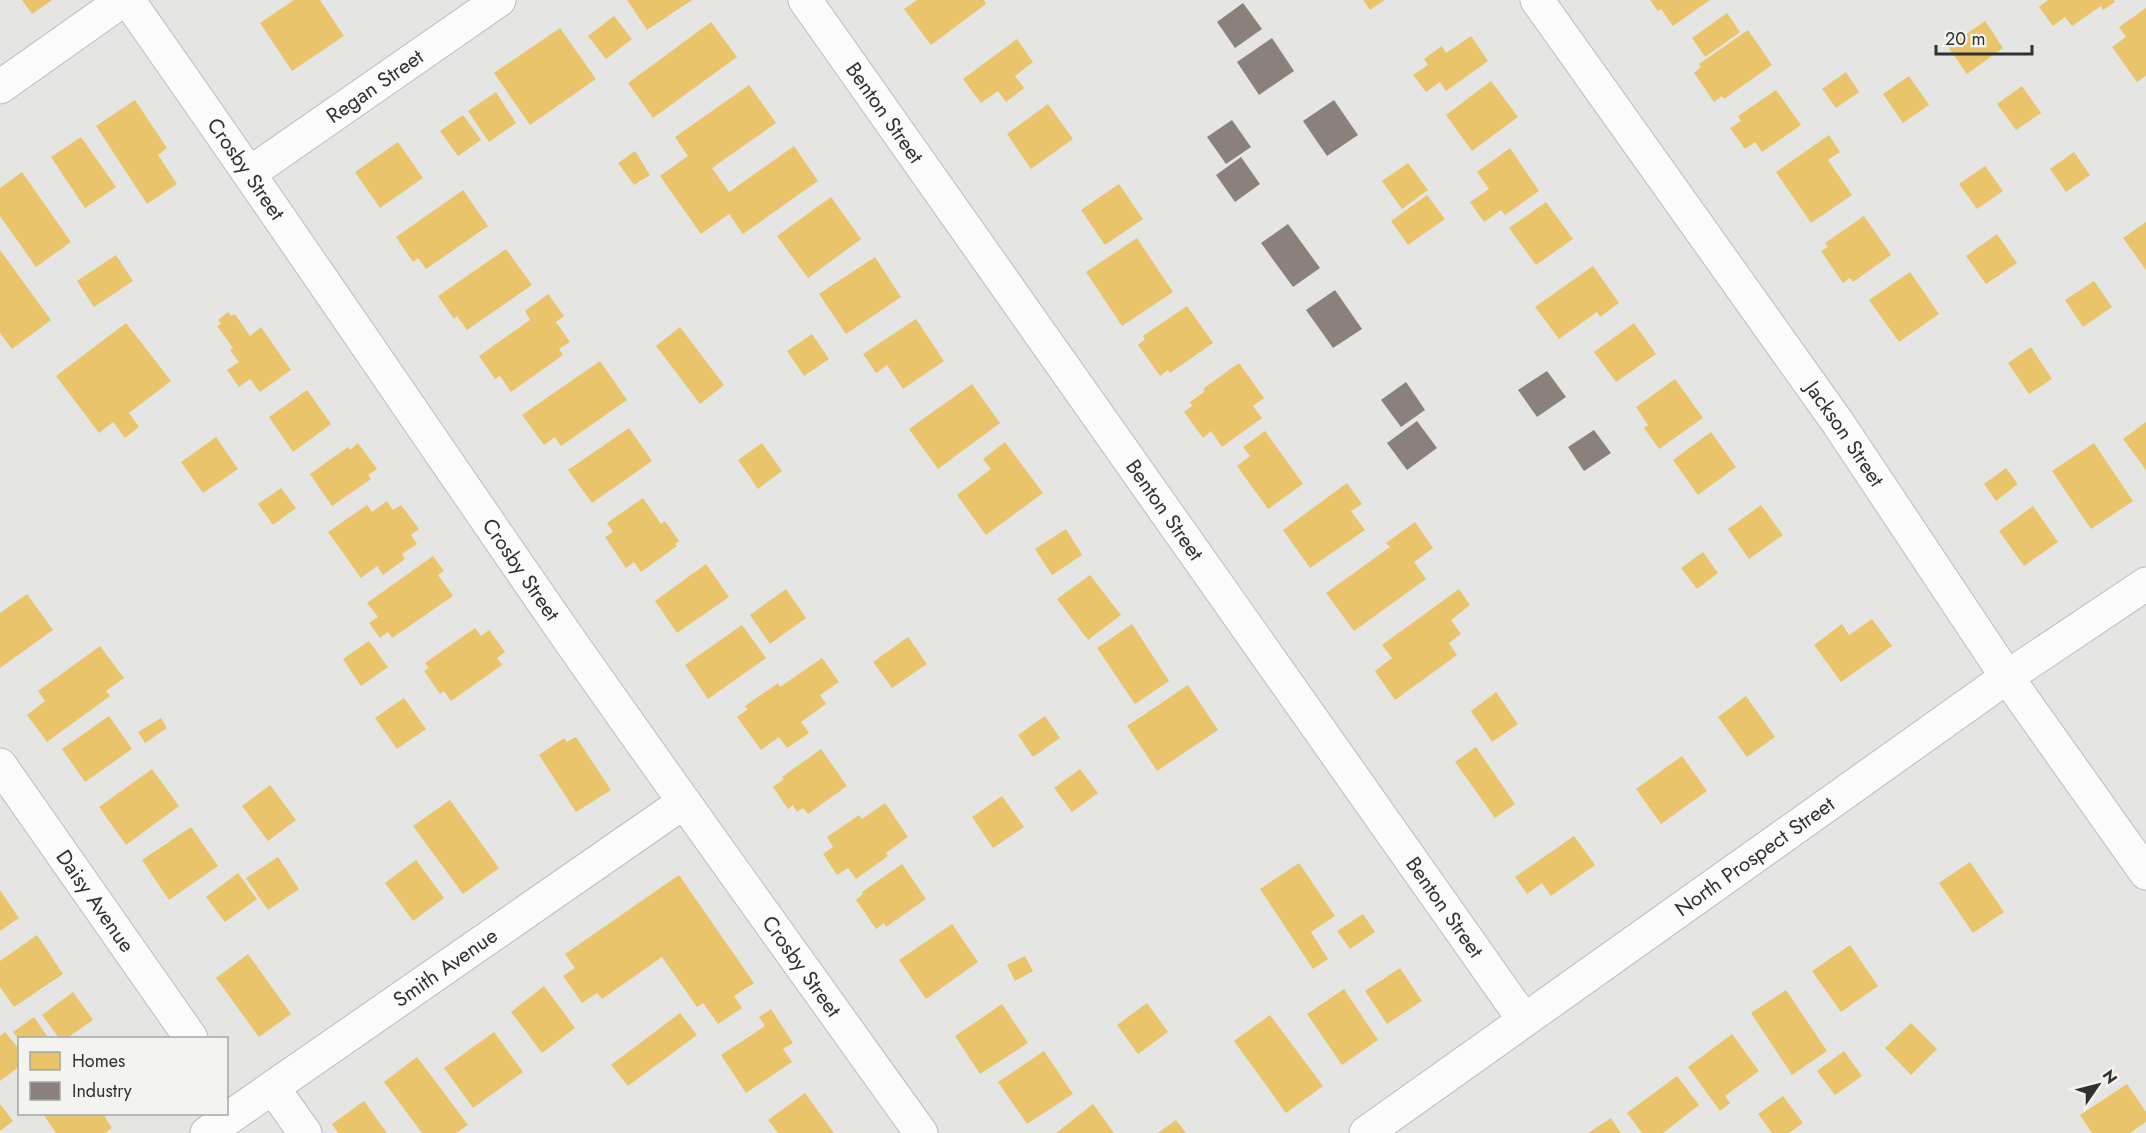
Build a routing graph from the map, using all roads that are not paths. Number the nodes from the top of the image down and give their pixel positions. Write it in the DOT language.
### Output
graph roads {
  1 [pos="123,0"];
  2 [pos="128,0"];
  3 [pos="499,0"];
  4 [pos="805,0"];
  5 [pos="1537,0"];
  6 [pos="0,87"];
  7 [pos="250,173"];
  8 [pos="2146,584"];
  9 [pos="2007,677"];
  10 [pos="0,765"];
  11 [pos="684,802"];
  12 [pos="2146,873"];
  13 [pos="1524,1020"];
  14 [pos="190,1037"];
  15 [pos="273,1088"];
  16 [pos="234,1100"];
  17 [pos="222,1115"];
  18 [pos="207,1133"];
  19 [pos="305,1133"];
  20 [pos="921,1133"];
  21 [pos="1366,1133"];
  1 -- 6 [label="street"];
  2 -- 7 [label="street, Crosby Street"];
  3 -- 7 [label="street, Regan Street"];
  4 -- 13 [label="street, Benton Street"];
  5 -- 9 [label="street, Jackson Street"];
  7 -- 11 [label="street, Crosby Street"];
  8 -- 9 [label="street, North Prospect Street"];
  9 -- 12 [label="street, Jackson Street"];
  9 -- 13 [label="street, North Prospect Street"];
  10 -- 14 [label="street, Daisy Avenue"];
  11 -- 15 [label="street, Smith Avenue"];
  11 -- 20 [label="street, Crosby Street"];
  13 -- 21 [label="street, North Prospect Street"];
  15 -- 16 [label="street, Smith Avenue"];
  15 -- 19 [label="street"];
  17 -- 18 [label="street, Smith Avenue"];
}
